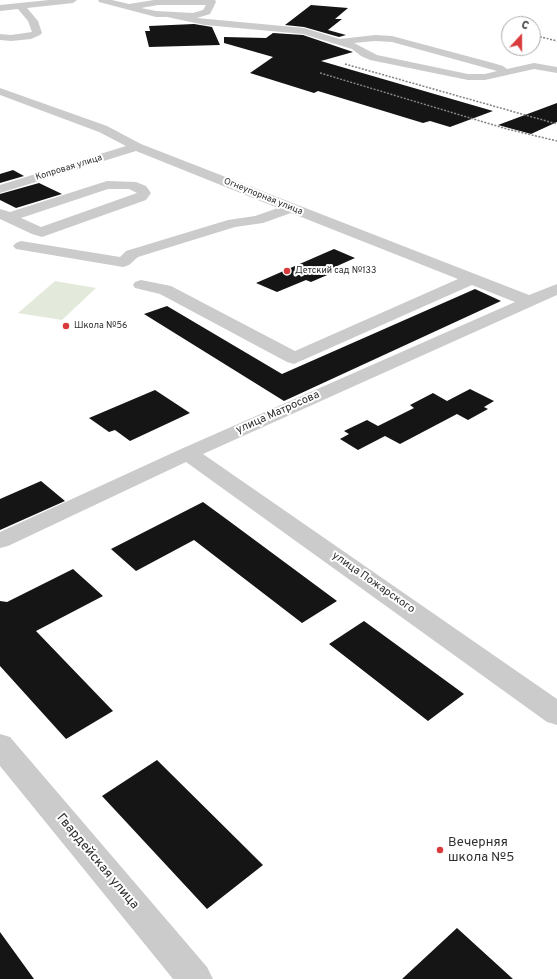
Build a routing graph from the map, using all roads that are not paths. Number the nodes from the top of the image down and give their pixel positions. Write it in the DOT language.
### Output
graph roads {
  1 [pos="74,0"];
  2 [pos="102,0"];
  3 [pos="21,6"];
  4 [pos="129,7"];
  5 [pos="0,8"];
  6 [pos="171,16"];
  7 [pos="0,37"];
  8 [pos="340,42"];
  9 [pos="557,70"];
  10 [pos="505,73"];
  11 [pos="0,91"];
  12 [pos="138,147"];
  13 [pos="0,189"];
  14 [pos="290,208"];
  15 [pos="4,215"];
  16 [pos="21,246"];
  17 [pos="472,279"];
  18 [pos="141,285"];
  19 [pos="557,289"];
  20 [pos="528,301"];
  21 [pos="188,453"];
  22 [pos="0,541"];
  23 [pos="557,714"];
  24 [pos="0,745"];
  25 [pos="194,979"];
  1 -- 3 [label="street"];
  2 -- 4 [label="street"];
  3 -- 5 [label="street"];
  3 -- 7 [label="street"];
  4 -- 6 [label="street"];
  4 -- 6 [label="street"];
  6 -- 8 [label="street"];
  8 -- 10 [label="street"];
  8 -- 10 [label="street"];
  9 -- 10 [label="street"];
  11 -- 12 [label="street, Огнеупорная улица"];
  12 -- 13 [label="street, Копровая улица"];
  12 -- 14 [label="street, Огнеупорная улица"];
  14 -- 16 [label="street"];
  14 -- 17 [label="street, Огнеупорная улица"];
  15 -- 15 [label="street"];
  17 -- 18 [label="street"];
  17 -- 20 [label="street, Огнеупорная улица"];
  19 -- 20 [label="street, улица Матросова"];
  20 -- 21 [label="street, улица Матросова"];
  21 -- 22 [label="street, улица Матросова"];
  21 -- 23 [label="street, улица Пожарского"];
  24 -- 25 [label="street, Гвардейская улица"];
}
